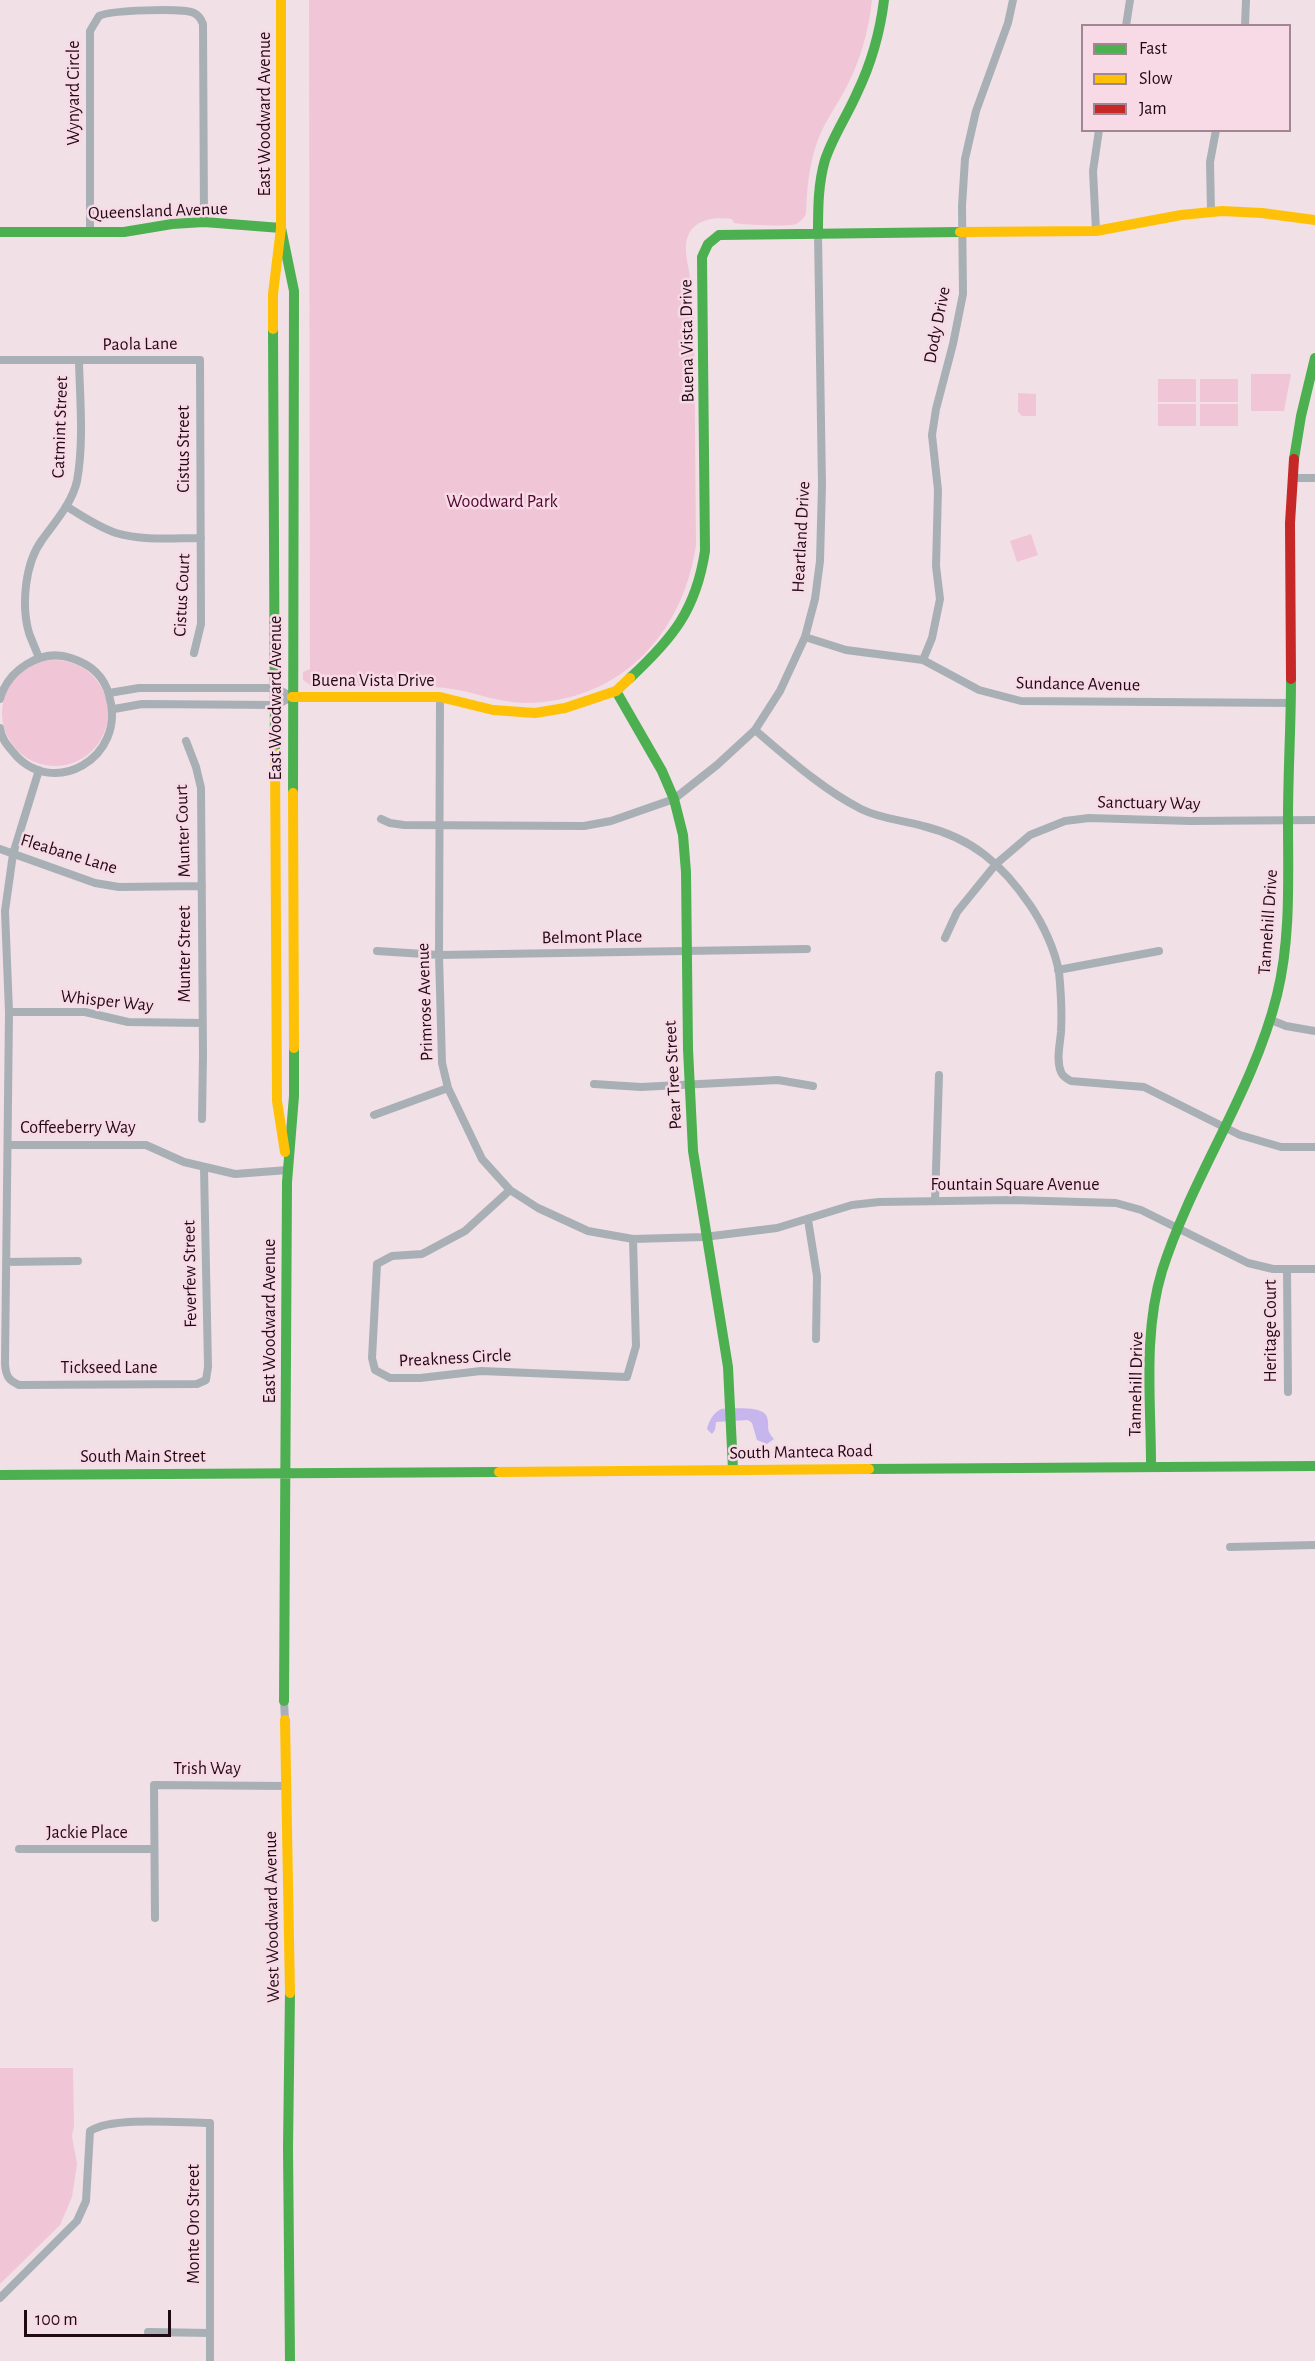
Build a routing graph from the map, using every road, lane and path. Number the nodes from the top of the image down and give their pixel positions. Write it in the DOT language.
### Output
graph roads {
  1 [pos="281,0"];
  2 [pos="884,0"];
  3 [pos="1013,0"];
  4 [pos="1130,0"];
  5 [pos="1246,0"];
  6 [pos="1126,24"];
  7 [pos="1245,24"];
  8 [pos="1099,132"];
  9 [pos="1216,132"];
  10 [pos="1211,211"];
  11 [pos="1315,220"];
  12 [pos="204,222"];
  13 [pos="280,228"];
  14 [pos="90,231"];
  15 [pos="1095,231"];
  16 [pos="0,232"];
  17 [pos="961,233"];
  18 [pos="818,234"];
  19 [pos="1315,358"];
  20 [pos="0,360"];
  21 [pos="200,360"];
  22 [pos="80,362"];
  23 [pos="1293,478"];
  24 [pos="1315,478"];
  25 [pos="66,506"];
  26 [pos="201,538"];
  27 [pos="805,637"];
  28 [pos="194,653"];
  29 [pos="39,658"];
  30 [pos="923,660"];
  31 [pos="276,688"];
  32 [pos="616,691"];
  33 [pos="108,693"];
  34 [pos="292,697"];
  35 [pos="440,697"];
  36 [pos="0,699"];
  37 [pos="1290,703"];
  38 [pos="276,705"];
  39 [pos="114,710"];
  40 [pos="0,728"];
  41 [pos="755,730"];
  42 [pos="0,733"];
  43 [pos="186,741"];
  44 [pos="39,770"];
  45 [pos="674,799"];
  46 [pos="381,819"];
  47 [pos="1288,820"];
  48 [pos="1315,820"];
  49 [pos="440,824"];
  50 [pos="0,849"];
  51 [pos="13,854"];
  52 [pos="996,864"];
  53 [pos="202,886"];
  54 [pos="945,938"];
  55 [pos="807,949"];
  56 [pos="377,951"];
  57 [pos="1159,951"];
  58 [pos="686,952"];
  59 [pos="439,956"];
  60 [pos="1058,970"];
  61 [pos="9,1012"];
  62 [pos="1271,1020"];
  63 [pos="202,1023"];
  64 [pos="1315,1031"];
  65 [pos="939,1075"];
  66 [pos="594,1084"];
  67 [pos="688,1085"];
  68 [pos="813,1086"];
  69 [pos="448,1088"];
  70 [pos="374,1115"];
  71 [pos="202,1119"];
  72 [pos="1226,1128"];
  73 [pos="8,1145"];
  74 [pos="1315,1147"];
  75 [pos="204,1168"];
  76 [pos="288,1170"];
  77 [pos="510,1190"];
  78 [pos="935,1201"];
  79 [pos="808,1220"];
  80 [pos="1179,1230"];
  81 [pos="704,1237"];
  82 [pos="633,1239"];
  83 [pos="78,1261"];
  84 [pos="6,1262"];
  85 [pos="1287,1269"];
  86 [pos="1315,1269"];
  87 [pos="816,1339"];
  88 [pos="206,1380"];
  89 [pos="1288,1392"];
  90 [pos="1151,1465"];
  91 [pos="1315,1466"];
  92 [pos="734,1469"];
  93 [pos="287,1473"];
  94 [pos="0,1475"];
  95 [pos="1315,1545"];
  96 [pos="1230,1546"];
  97 [pos="284,1701"];
  98 [pos="285,1720"];
  99 [pos="286,1786"];
  100 [pos="19,1849"];
  101 [pos="154,1849"];
  102 [pos="154,1918"];
  103 [pos="0,2298"];
  104 [pos="147,2332"];
  105 [pos="210,2332"];
  106 [pos="210,2361"];
  107 [pos="290,2361"];
  1 -- 13 [label="street, East Woodward Avenue"];
  2 -- 18 [label="street, Heartland Drive"];
  3 -- 17 [label="street, Dody Drive"];
  4 -- 6 [label="street"];
  5 -- 7 [label="street"];
  8 -- 15 [label="street"];
  9 -- 10 [label="street"];
  10 -- 11 [label="street, Buena Vista Drive"];
  10 -- 15 [label="street, Buena Vista Drive"];
  12 -- 13 [label="street, Queensland Avenue"];
  12 -- 14 [label="street, Queensland Avenue"];
  12 -- 14 [label="street, Wynyard Circle"];
  13 -- 31 [label="street, East Woodward Avenue"];
  13 -- 34 [label="street, East Woodward Avenue"];
  14 -- 16 [label="street, Queensland Avenue"];
  15 -- 17 [label="street, Buena Vista Drive"];
  17 -- 18 [label="street, Buena Vista Drive"];
  17 -- 30 [label="street, Dody Drive"];
  18 -- 27 [label="street, Heartland Drive"];
  18 -- 32 [label="street, Buena Vista Drive"];
  19 -- 23 [label="street, Tannehill Drive"];
  20 -- 22 [label="street, Paola Lane"];
  21 -- 22 [label="street, Paola Lane"];
  21 -- 26 [label="street, Cistus Street"];
  22 -- 25 [label="street, Catmint Street"];
  23 -- 24 [label="street"];
  23 -- 37 [label="street, Tannehill Drive"];
  25 -- 26 [label="street"];
  25 -- 29 [label="street, Catmint Street"];
  26 -- 28 [label="street, Cistus Court"];
  27 -- 30 [label="street, Sundance Avenue"];
  27 -- 41 [label="street, Heartland Drive"];
  29 -- 33 [label="street"];
  29 -- 36 [label="street"];
  30 -- 37 [label="street, Sundance Avenue"];
  31 -- 33 [label="street, Buena Vista Drive"];
  31 -- 34 [label="street, Buena Vista Drive"];
  31 -- 38 [label="street, East Woodward Avenue"];
  32 -- 35 [label="street, Buena Vista Drive"];
  32 -- 45 [label="street, Pear Tree Street"];
  33 -- 39 [label="street"];
  34 -- 35 [label="street, Buena Vista Drive"];
  34 -- 38 [label="street, Buena Vista Drive"];
  34 -- 76 [label="street, East Woodward Avenue"];
  35 -- 49 [label="street, Primrose Avenue"];
  37 -- 47 [label="street, Tannehill Drive"];
  38 -- 39 [label="street, Buena Vista Drive"];
  38 -- 76 [label="street, East Woodward Avenue"];
  39 -- 44 [label="street"];
  40 -- 42 [label="street"];
  41 -- 45 [label="street, Heartland Drive"];
  41 -- 52 [label="street"];
  42 -- 44 [label="street"];
  43 -- 53 [label="street, Munter Court"];
  44 -- 51 [label="street"];
  45 -- 49 [label="street, Heartland Drive"];
  45 -- 58 [label="street, Pear Tree Street"];
  46 -- 49 [label="street, Heartland Drive"];
  47 -- 48 [label="street, Sanctuary Way"];
  47 -- 52 [label="street, Sanctuary Way"];
  47 -- 62 [label="street, Tannehill Drive"];
  49 -- 59 [label="street, Primrose Avenue"];
  50 -- 51 [label="street, Fleabane Lane"];
  51 -- 53 [label="street, Fleabane Lane"];
  51 -- 61 [label="street"];
  52 -- 54 [label="street, Sanctuary Way"];
  52 -- 60 [label="street"];
  53 -- 63 [label="street, Munter Street"];
  55 -- 58 [label="street, Belmont Place"];
  56 -- 59 [label="street, Belmont Place"];
  57 -- 60 [label="street"];
  58 -- 59 [label="street, Belmont Place"];
  58 -- 67 [label="street, Pear Tree Street"];
  59 -- 69 [label="street, Primrose Avenue"];
  60 -- 72 [label="street"];
  61 -- 63 [label="street, Whisper Way"];
  61 -- 73 [label="street"];
  62 -- 64 [label="street"];
  62 -- 72 [label="street, Tannehill Drive"];
  63 -- 71 [label="street"];
  65 -- 78 [label="street"];
  66 -- 67 [label="street"];
  67 -- 68 [label="street"];
  67 -- 81 [label="street, Pear Tree Street"];
  69 -- 70 [label="street"];
  69 -- 77 [label="street, Primrose Avenue"];
  72 -- 74 [label="street"];
  72 -- 80 [label="street, Tannehill Drive"];
  73 -- 75 [label="street, Coffeeberry Way"];
  73 -- 84 [label="street"];
  75 -- 76 [label="street, Coffeeberry Way"];
  75 -- 88 [label="street, Feverfew Street"];
  76 -- 93 [label="street, East Woodward Avenue"];
  77 -- 82 [label="street, Primrose Avenue"];
  77 -- 82 [label="street, Preakness Circle"];
  78 -- 79 [label="street, Fountain Square Avenue"];
  78 -- 80 [label="street, Fountain Square Avenue"];
  79 -- 81 [label="street, Fountain Square Avenue"];
  79 -- 87 [label="street"];
  80 -- 85 [label="street, Fountain Square Avenue"];
  80 -- 90 [label="street, Tannehill Drive"];
  81 -- 82 [label="street, Primrose Avenue"];
  81 -- 92 [label="street, Pear Tree Street"];
  83 -- 84 [label="street"];
  84 -- 88 [label="street, Tickseed Lane"];
  85 -- 86 [label="street, Fountain Square Avenue"];
  85 -- 89 [label="street, Heritage Court"];
  90 -- 91 [label="street, South Manteca Road"];
  90 -- 92 [label="street, South Manteca Road"];
  92 -- 93 [label="street, South Manteca Road"];
  93 -- 94 [label="street, South Main Street"];
  93 -- 97 [label="street, West Woodward Avenue"];
  95 -- 96 [label="street"];
  97 -- 98 [label="street, West Woodward Avenue"];
  98 -- 99 [label="street, West Woodward Avenue"];
  99 -- 101 [label="street, Trish Way"];
  99 -- 107 [label="street, West Woodward Avenue"];
  100 -- 101 [label="street, Jackie Place"];
  101 -- 102 [label="street, Trish Way"];
  103 -- 105 [label="street, Monte Oro Street"];
  104 -- 105 [label="street"];
  105 -- 106 [label="street, Monte Oro Street"];
}
